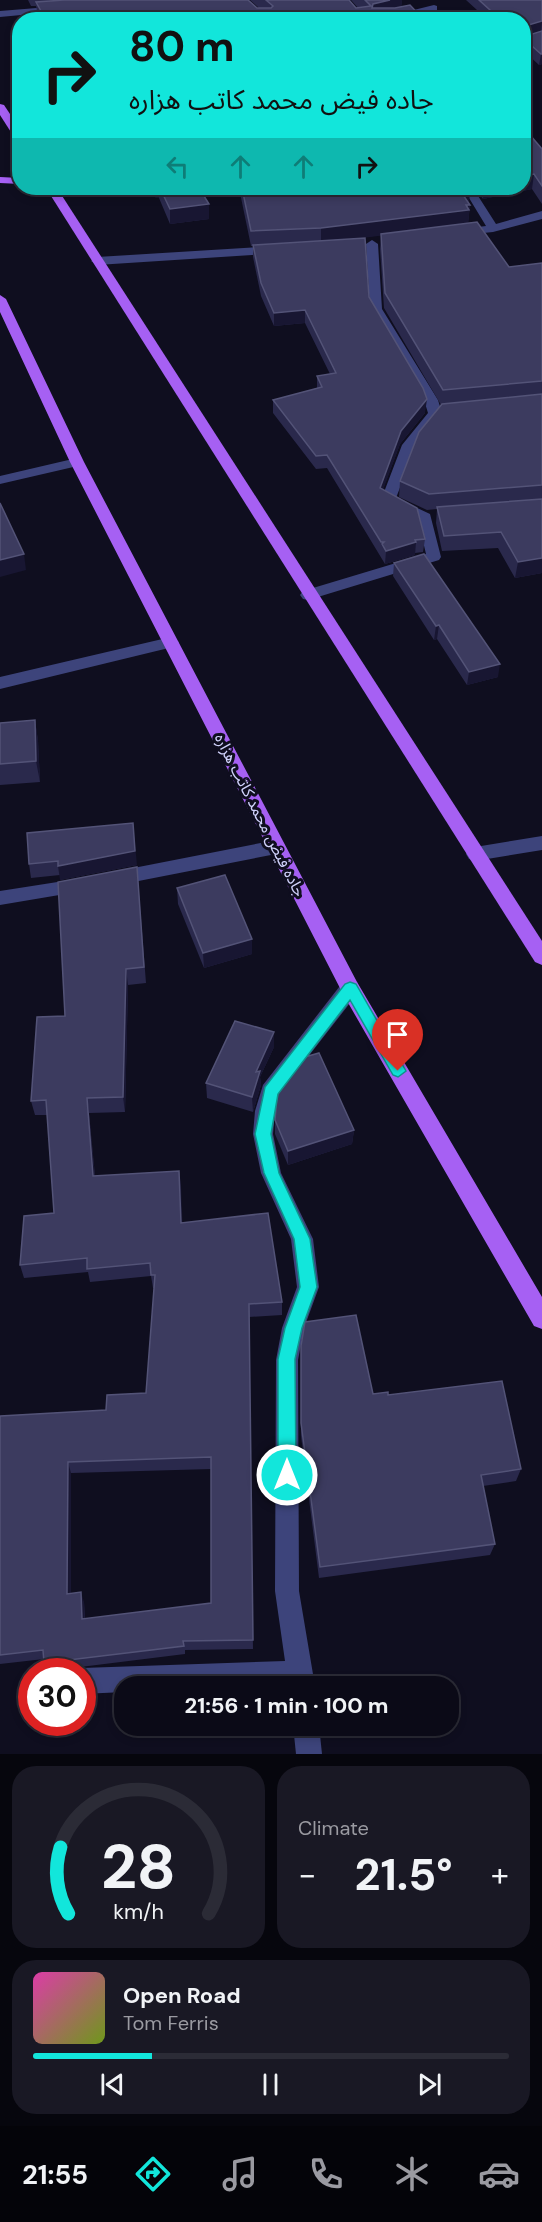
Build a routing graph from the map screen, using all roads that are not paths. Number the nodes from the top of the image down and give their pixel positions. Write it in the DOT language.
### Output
graph roads {
  1 [pos="69,8"];
  2 [pos="435,8"];
  3 [pos="23,12"];
  4 [pos="416,12"];
  5 [pos="2,111"];
  6 [pos="12,126"];
  7 [pos="0,130"];
  8 [pos="56,195"];
  9 [pos="472,195"];
  10 [pos="542,215"];
  11 [pos="493,228"];
  12 [pos="449,234"];
  13 [pos="372,244"];
  14 [pos="288,249"];
  15 [pos="97,261"];
  16 [pos="0,299"];
  17 [pos="77,462"];
  18 [pos="0,480"];
  19 [pos="308,595"];
  20 [pos="171,642"];
  21 [pos="0,682"];
  22 [pos="542,843"];
  23 [pos="276,847"];
  24 [pos="475,854"];
  25 [pos="0,898"];
  26 [pos="542,957"];
  27 [pos="350,988"];
  28 [pos="542,1318"];
  29 [pos="301,1676"];
  30 [pos="96,1681"];
  31 [pos="114,1681"];
  32 [pos="307,1736"];
  33 [pos="309,1754"];
  1 -- 3 [label="street"];
  2 -- 4 [label="street"];
  5 -- 6 [label="main road"];
  5 -- 7 [label="main road"];
  8 -- 15 [label="main road"];
  9 -- 11 [label="street"];
  10 -- 11 [label="street"];
  11 -- 12 [label="street"];
  13 -- 19 [label="street"];
  14 -- 15 [label="street"];
  15 -- 19 [label="main road"];
  16 -- 17 [label="main road, جاده فیض محمد کاتب هزاره"];
  17 -- 18 [label="street"];
  17 -- 20 [label="main road, جاده فیض محمد کاتب هزاره"];
  19 -- 24 [label="main road"];
  20 -- 21 [label="street"];
  20 -- 23 [label="main road, جاده فیض محمد کاتب هزاره"];
  22 -- 24 [label="street"];
  23 -- 25 [label="street"];
  23 -- 27 [label="main road, جاده فیض محمد کاتب هزاره"];
  24 -- 26 [label="main road"];
  27 -- 28 [label="main road, جاده فیض محمد کاتب هزاره"];
  27 -- 29 [label="street"];
  30 -- 31 [label="street"];
  32 -- 33 [label="street"];
}
